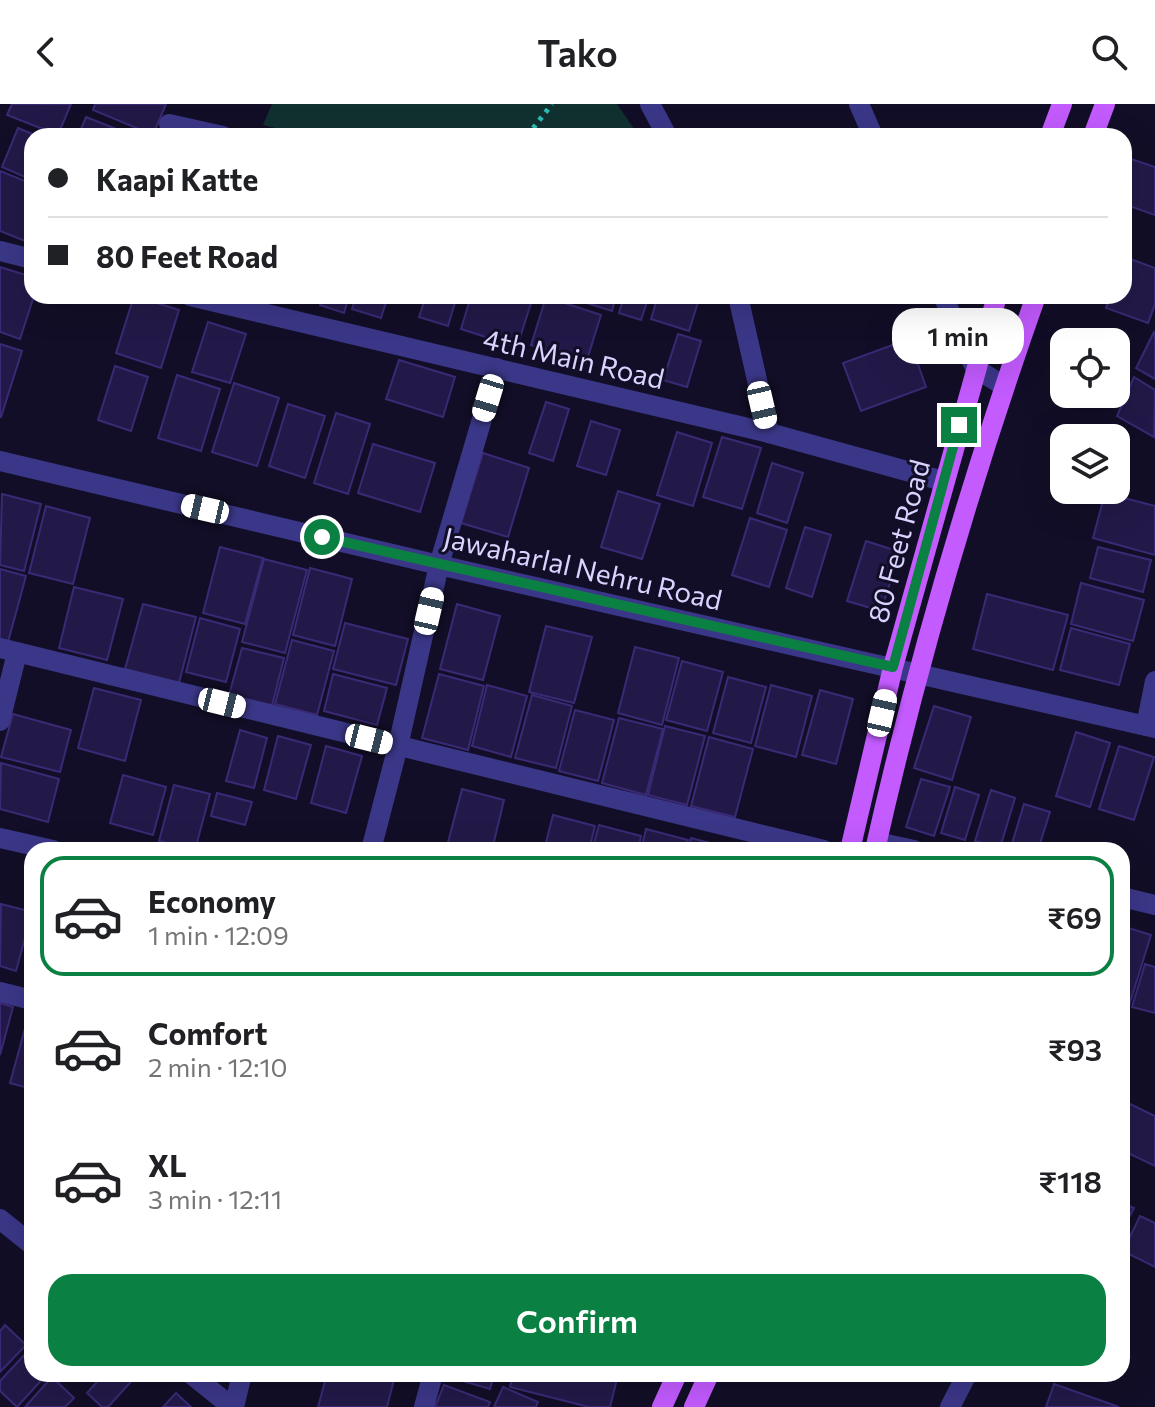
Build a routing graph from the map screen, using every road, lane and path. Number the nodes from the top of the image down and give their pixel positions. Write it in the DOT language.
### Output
graph roads {
  1 [pos="177,104"];
  2 [pos="552,104"];
  3 [pos="650,104"];
  4 [pos="859,104"];
  5 [pos="1062,104"];
  6 [pos="1105,104"];
  7 [pos="167,128"];
  8 [pos="533,128"];
  9 [pos="663,128"];
  10 [pos="870,128"];
  11 [pos="1053,128"];
  12 [pos="1096,128"];
  13 [pos="0,251"];
  14 [pos="24,257"];
  15 [pos="224,304"];
  16 [pos="740,304"];
  17 [pos="947,304"];
  18 [pos="995,304"];
  19 [pos="1033,304"];
  20 [pos="497,368"];
  21 [pos="975,368"];
  22 [pos="1004,386"];
  23 [pos="769,433"];
  24 [pos="0,461"];
  25 [pos="943,481"];
  26 [pos="439,565"];
  27 [pos="8,650"];
  28 [pos="893,667"];
  29 [pos="920,673"];
  30 [pos="1155,681"];
  31 [pos="0,721"];
  32 [pos="1150,727"];
  33 [pos="398,746"];
  34 [pos="0,838"];
  35 [pos="373,842"];
  36 [pos="791,842"];
  37 [pos="852,842"];
  38 [pos="877,842"];
  39 [pos="24,843"];
  40 [pos="1130,899"];
  41 [pos="1155,905"];
  42 [pos="0,992"];
  43 [pos="24,998"];
  44 [pos="0,1219"];
  45 [pos="24,1238"];
  46 [pos="201,1382"];
  47 [pos="240,1382"];
  48 [pos="431,1382"];
  49 [pos="673,1382"];
  50 [pos="705,1382"];
  51 [pos="963,1382"];
  52 [pos="233,1407"];
  53 [pos="424,1407"];
  54 [pos="662,1407"];
  55 [pos="694,1407"];
  56 [pos="950,1407"];
  1 -- 7 [label="street"];
  2 -- 8 [label="path"];
  3 -- 9 [label="street"];
  4 -- 10 [label="street"];
  5 -- 11 [label="main road"];
  6 -- 12 [label="main road"];
  13 -- 14 [label="street"];
  15 -- 20 [label="street, 4th Main Road"];
  16 -- 23 [label="street"];
  17 -- 21 [label="street"];
  18 -- 21 [label="main road, 80 Feet Road"];
  19 -- 22 [label="main road, 80 Feet Road"];
  20 -- 23 [label="street, 4th Main Road"];
  20 -- 26 [label="street"];
  21 -- 22 [label="street"];
  21 -- 25 [label="main road, 80 Feet Road"];
  22 -- 29 [label="main road, 80 Feet Road"];
  23 -- 25 [label="street, 4th Main Road"];
  24 -- 26 [label="street, Jawaharlal Nehru Road"];
  25 -- 28 [label="main road, 80 Feet Road"];
  26 -- 28 [label="street, Jawaharlal Nehru Road"];
  26 -- 33 [label="street"];
  27 -- 31 [label="street"];
  27 -- 33 [label="street"];
  28 -- 29 [label="street, Jawaharlal Nehru Road"];
  28 -- 37 [label="main road, 80 Feet Road"];
  29 -- 32 [label="street, Jawaharlal Nehru Road"];
  29 -- 38 [label="main road, 80 Feet Road"];
  30 -- 32 [label="street"];
  33 -- 35 [label="street"];
  33 -- 36 [label="street"];
  34 -- 39 [label="street"];
  40 -- 41 [label="street"];
  42 -- 43 [label="street"];
  44 -- 45 [label="street"];
  46 -- 52 [label="street"];
  47 -- 52 [label="street"];
  48 -- 53 [label="street"];
  49 -- 54 [label="main road"];
  50 -- 55 [label="main road"];
  51 -- 56 [label="street"];
}
